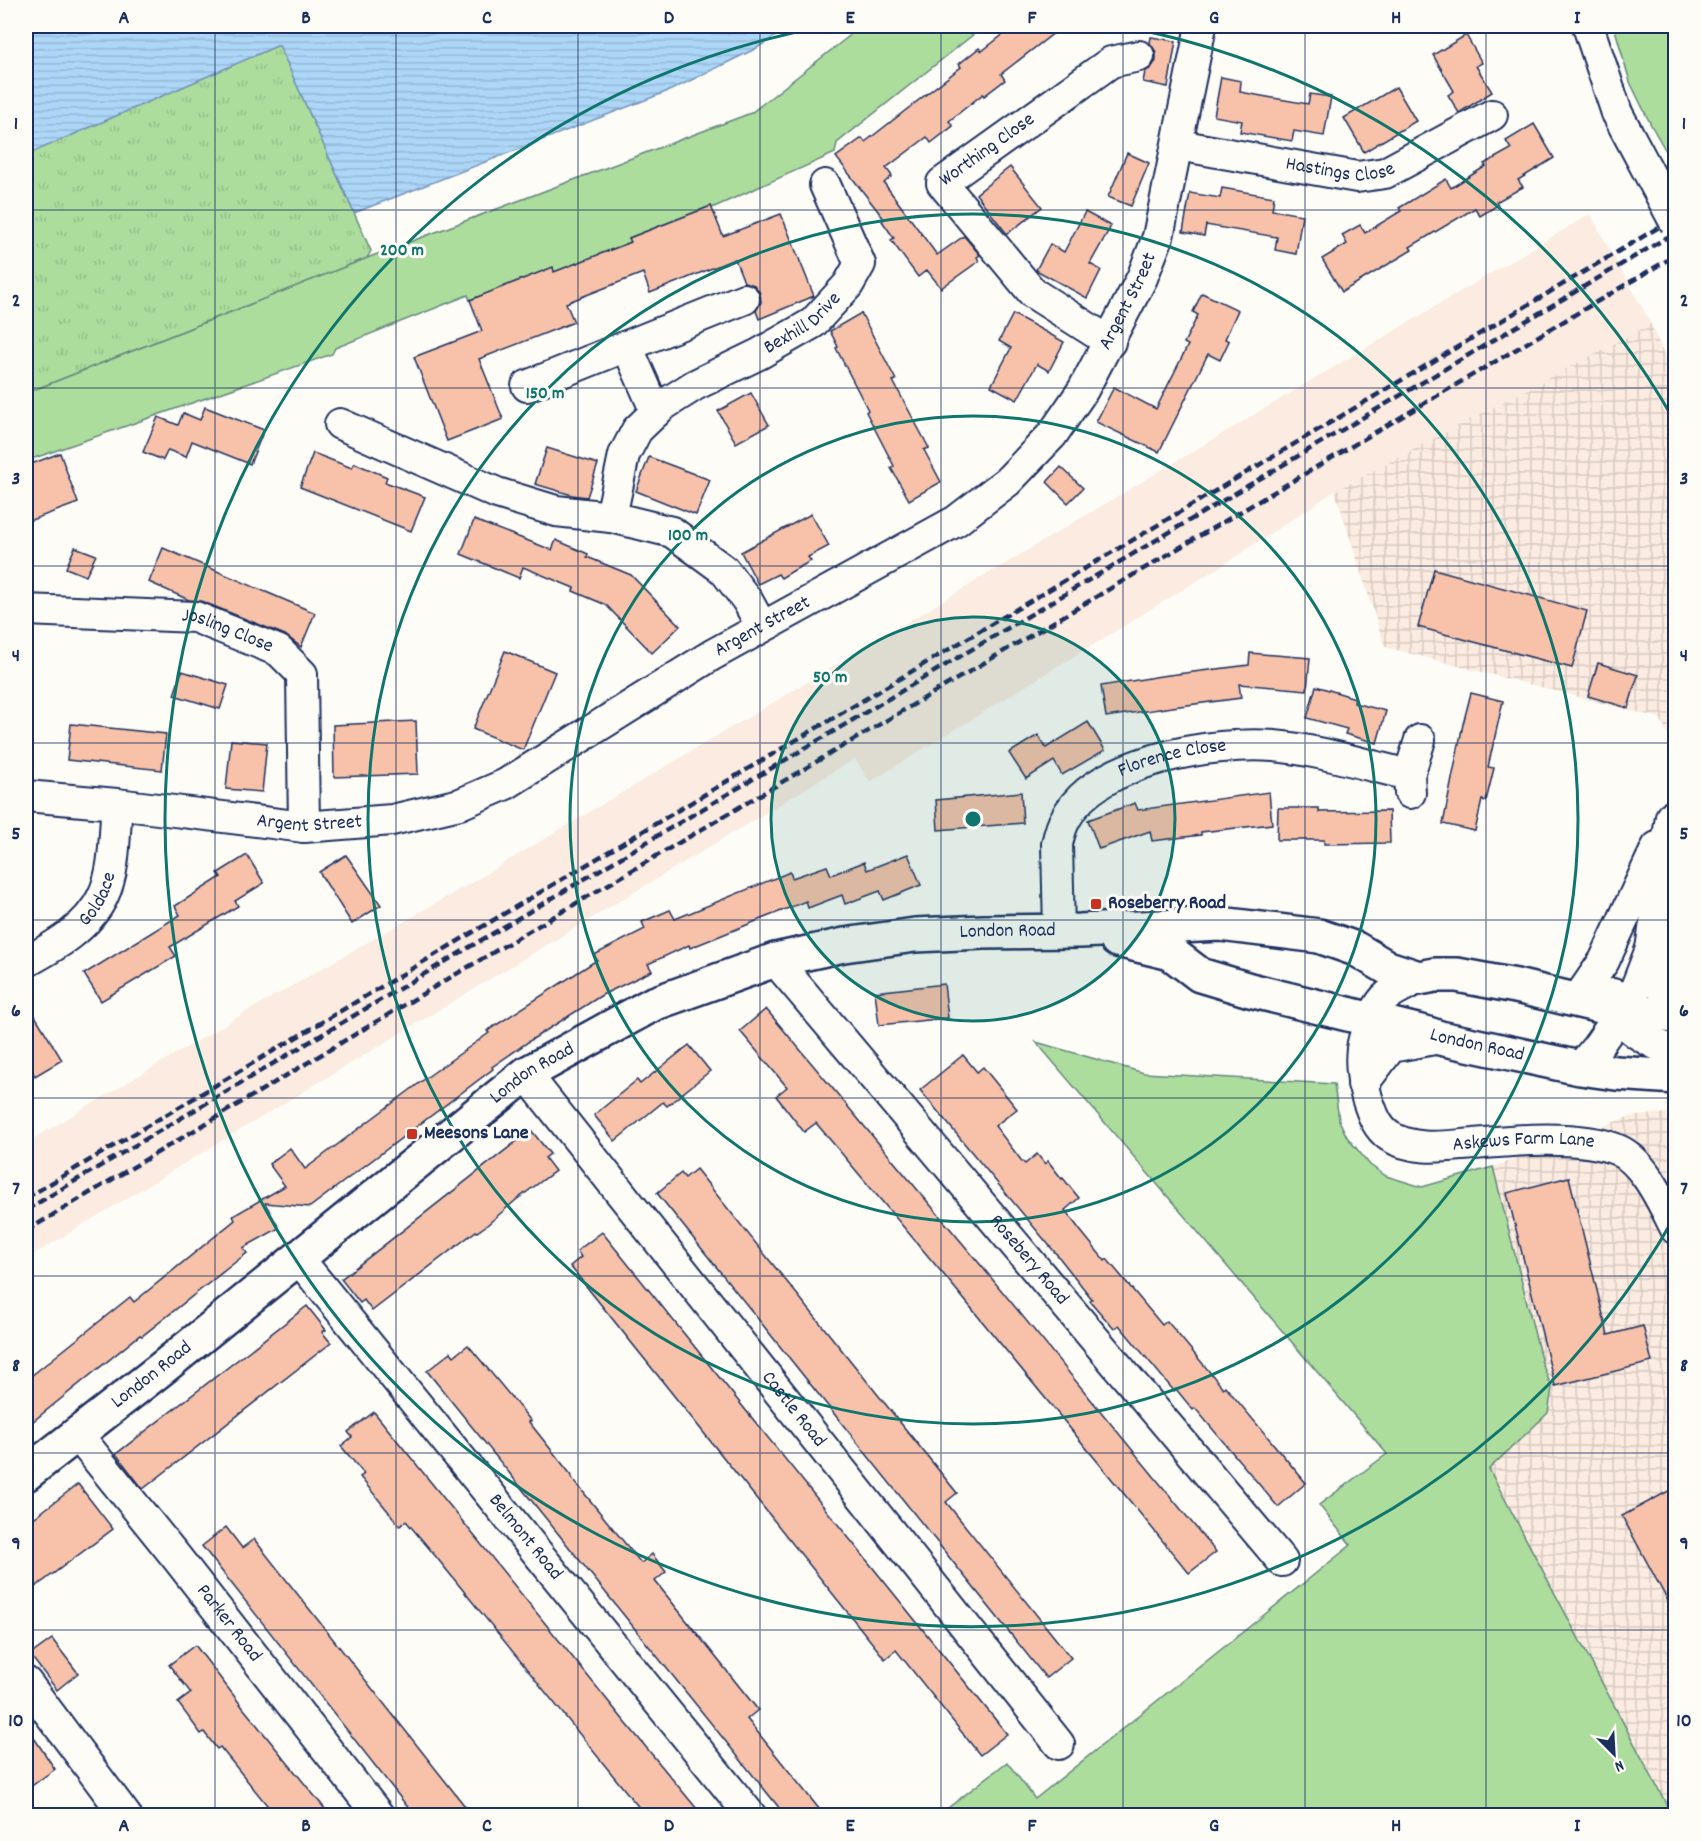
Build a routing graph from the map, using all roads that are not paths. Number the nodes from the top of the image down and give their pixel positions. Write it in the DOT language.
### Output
graph roads {
  1 [pos="1201,26"];
  2 [pos="1588,26"];
  3 [pos="1140,56"];
  4 [pos="1492,115"];
  5 [pos="1178,145"];
  6 [pos="825,185"];
  7 [pos="1676,224"];
  8 [pos="744,299"];
  9 [pos="1110,342"];
  10 [pos="627,346"];
  11 [pos="527,386"];
  12 [pos="656,412"];
  13 [pos="340,424"];
  14 [pos="611,517"];
  15 [pos="26,610"];
  16 [pos="762,627"];
  17 [pos="1420,740"];
  18 [pos="26,796"];
  19 [pos="117,804"];
  20 [pos="1673,810"];
  21 [pos="304,827"];
  22 [pos="1069,931"];
  23 [pos="1651,948"];
  24 [pos="775,960"];
  25 [pos="1604,961"];
  26 [pos="26,962"];
  27 [pos="1419,978"];
  28 [pos="1577,1000"];
  29 [pos="1676,1003"];
  30 [pos="1617,1010"];
  31 [pos="1676,1016"];
  32 [pos="1372,1020"];
  33 [pos="1440,1038"];
  34 [pos="1676,1051"];
  35 [pos="1580,1068"];
  36 [pos="526,1074"];
  37 [pos="1676,1077"];
  38 [pos="1363,1084"];
  39 [pos="1676,1229"];
  40 [pos="298,1258"];
  41 [pos="76,1433"];
  42 [pos="26,1474"];
  43 [pos="1282,1561"];
  44 [pos="26,1682"];
  45 [pos="1059,1744"];
  46 [pos="126,1815"];
  47 [pos="379,1815"];
  48 [pos="751,1815"];
  1 -- 5 [label="street, Argent Street"];
  2 -- 7 [label="street, bridge"];
  3 -- 9 [label="street, Worthing Close"];
  4 -- 5 [label="street, Hastings Close"];
  5 -- 9 [label="street, Argent Street"];
  6 -- 12 [label="street, Bexhill Drive"];
  8 -- 10 [label="street"];
  9 -- 16 [label="street, Argent Street"];
  10 -- 11 [label="street"];
  10 -- 12 [label="street"];
  12 -- 14 [label="street, Bexhill Drive"];
  13 -- 14 [label="street"];
  14 -- 16 [label="street"];
  15 -- 21 [label="street, Josling Close"];
  16 -- 21 [label="street, Argent Street"];
  17 -- 22 [label="street, Florence Close"];
  18 -- 19 [label="street, Argent Street"];
  19 -- 21 [label="street, Argent Street"];
  19 -- 26 [label="street, Goldace"];
  20 -- 23 [label="street"];
  20 -- 25 [label="street"];
  22 -- 24 [label="street, London Road"];
  22 -- 27 [label="street, London Road"];
  22 -- 32 [label="street, London Road"];
  23 -- 29 [label="street"];
  23 -- 30 [label="street"];
  24 -- 36 [label="street, London Road"];
  24 -- 43 [label="street, Rosebery Road"];
  25 -- 28 [label="street"];
  25 -- 30 [label="street"];
  27 -- 28 [label="street, London Road"];
  27 -- 32 [label="street, Askews Farm Lane"];
  28 -- 30 [label="street, London Road"];
  30 -- 31 [label="street, London Road"];
  30 -- 34 [label="street"];
  30 -- 35 [label="street"];
  32 -- 33 [label="street, London Road"];
  32 -- 38 [label="street, Askews Farm Lane"];
  33 -- 35 [label="street, London Road"];
  33 -- 38 [label="street"];
  35 -- 37 [label="street, London Road"];
  36 -- 40 [label="street, London Road"];
  36 -- 45 [label="street, Castle Road"];
  38 -- 39 [label="street, Askews Farm Lane"];
  40 -- 41 [label="street, London Road"];
  40 -- 48 [label="street, Belmont Road"];
  41 -- 42 [label="street, London Road"];
  41 -- 47 [label="street, Parker Road"];
  44 -- 46 [label="street"];
}
